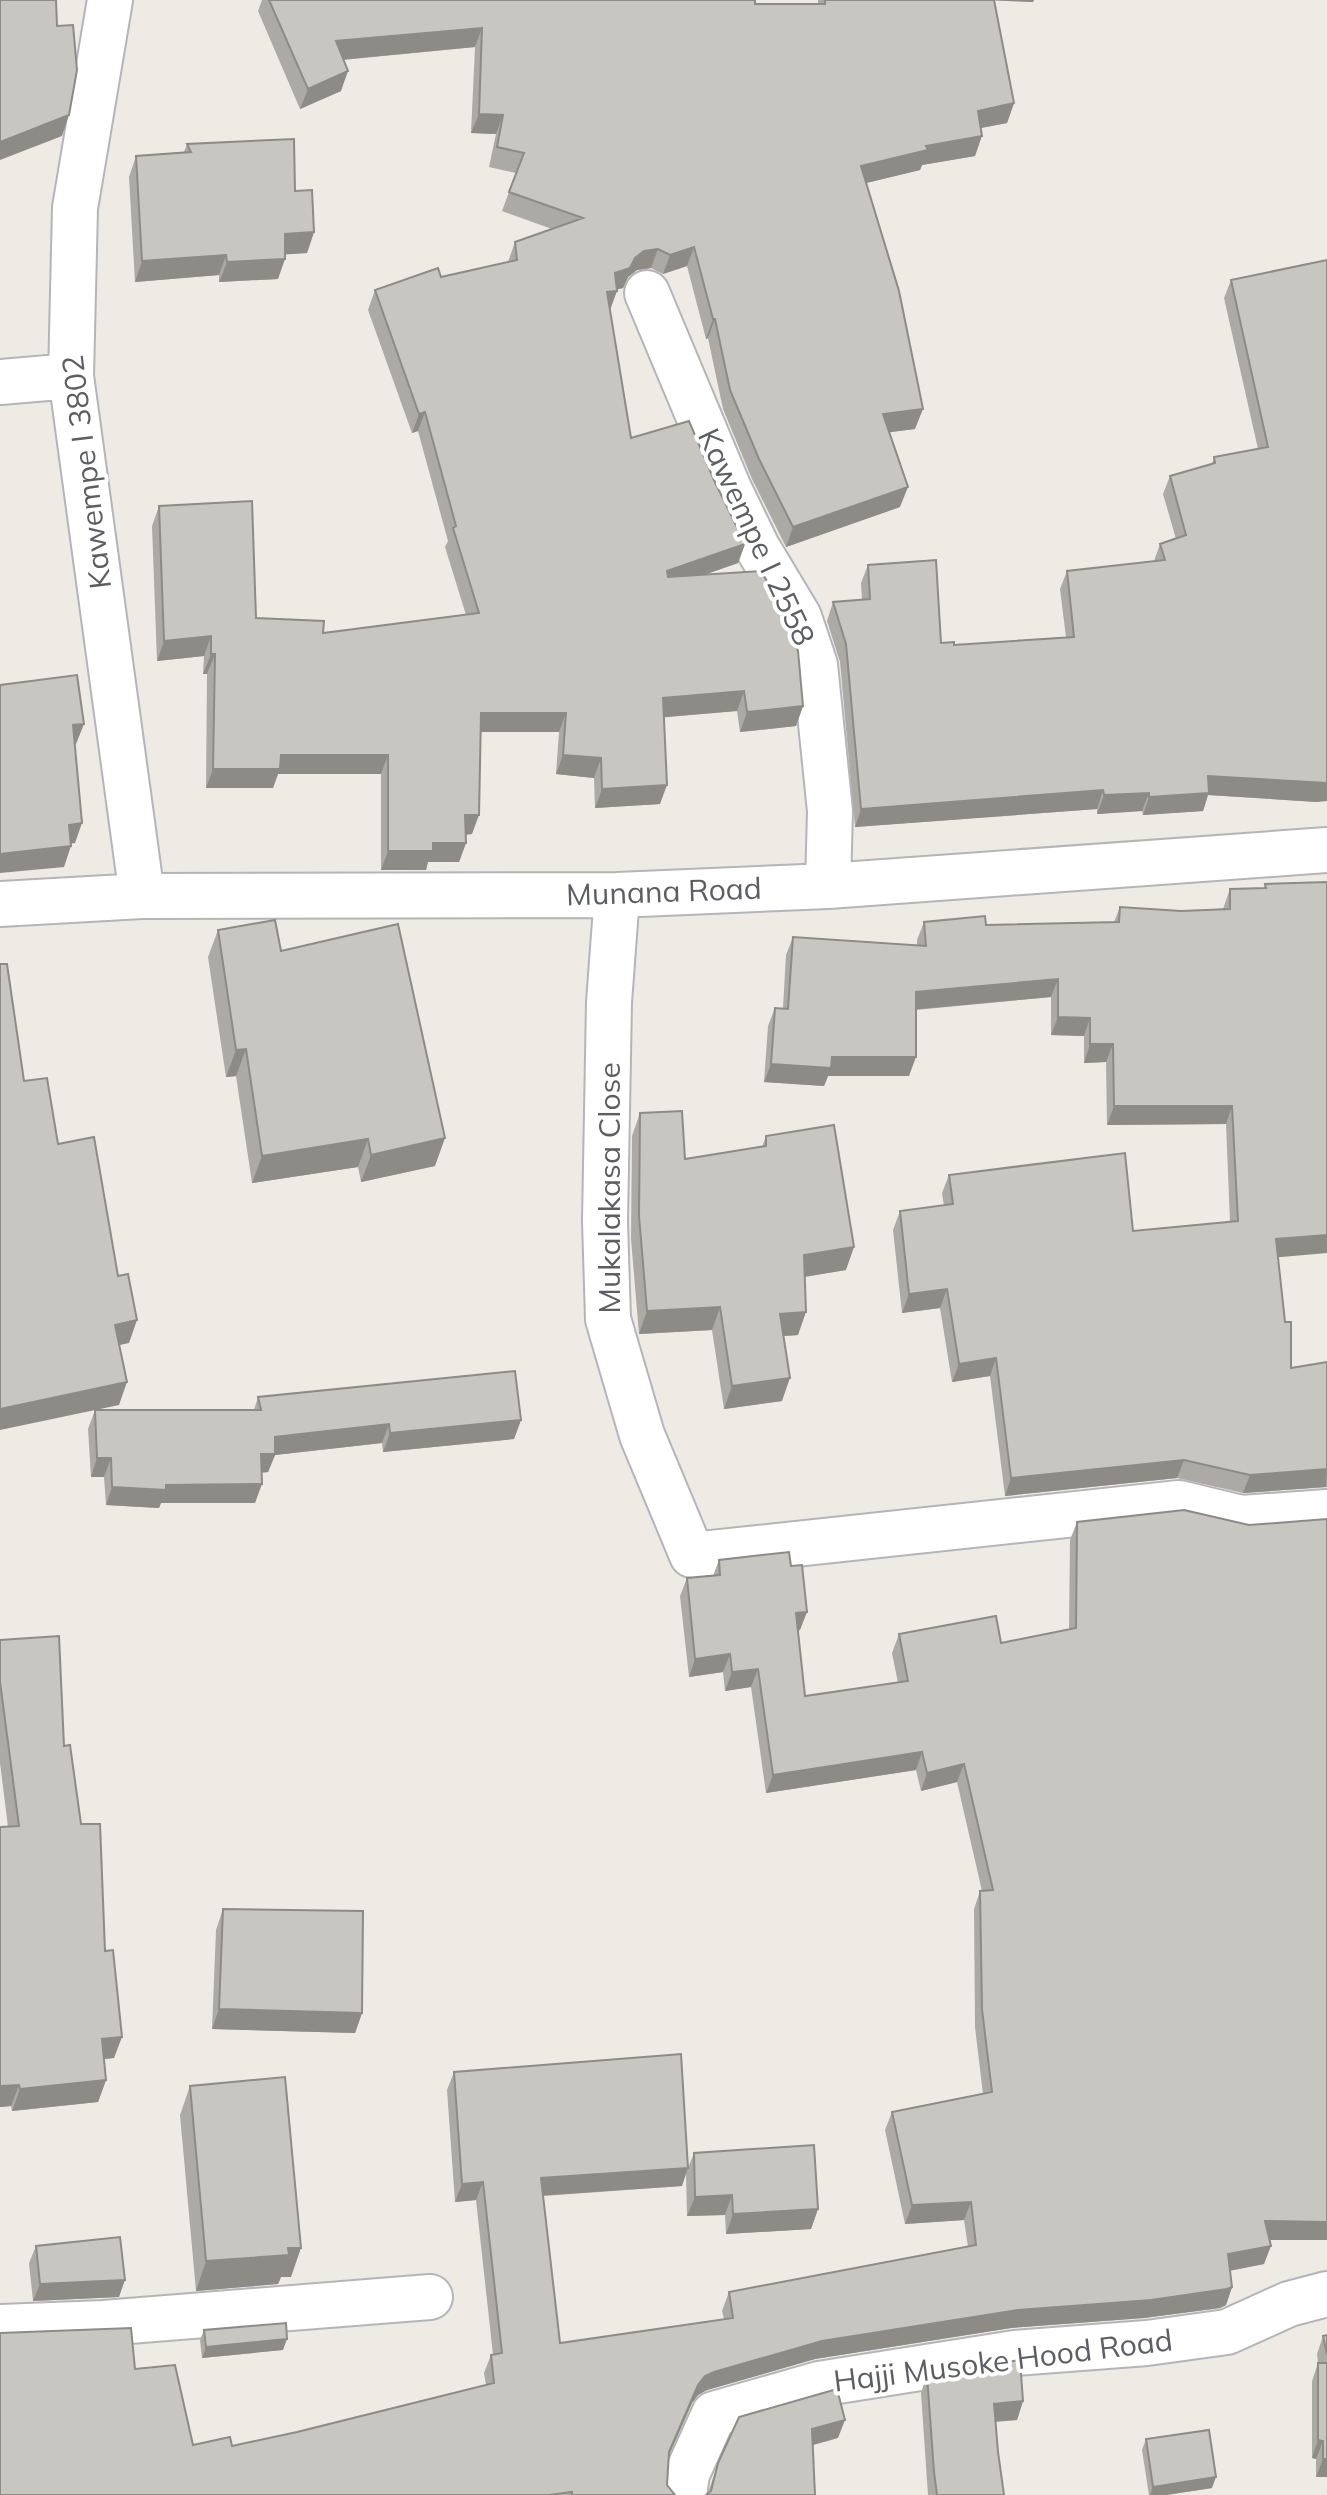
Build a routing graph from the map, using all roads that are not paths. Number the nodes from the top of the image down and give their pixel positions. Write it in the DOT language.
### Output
graph roads {
  1 [pos="110,0"];
  2 [pos="647,293"];
  3 [pos="71,376"];
  4 [pos="0,382"];
  5 [pos="1327,850"];
  6 [pos="828,886"];
  7 [pos="617,895"];
  8 [pos="142,896"];
  9 [pos="0,904"];
  10 [pos="1327,1512"];
  11 [pos="1327,2294"];
  12 [pos="430,2297"];
  13 [pos="0,2327"];
  14 [pos="684,2495"];
  1 -- 3 [label="street, Kawempe I 3802"];
  2 -- 6 [label="street, Kawempe I 2558"];
  3 -- 4 [label="street"];
  3 -- 8 [label="street, Kawempe I 3802"];
  5 -- 6 [label="street, Munana Road"];
  6 -- 7 [label="street, Munana Road"];
  7 -- 8 [label="street, Munana Road"];
  7 -- 10 [label="street, Mukalakasa Close"];
  8 -- 9 [label="street, Munana Road"];
  11 -- 14 [label="street, Hajji Musoke Hood Road"];
  12 -- 13 [label="street"];
}
